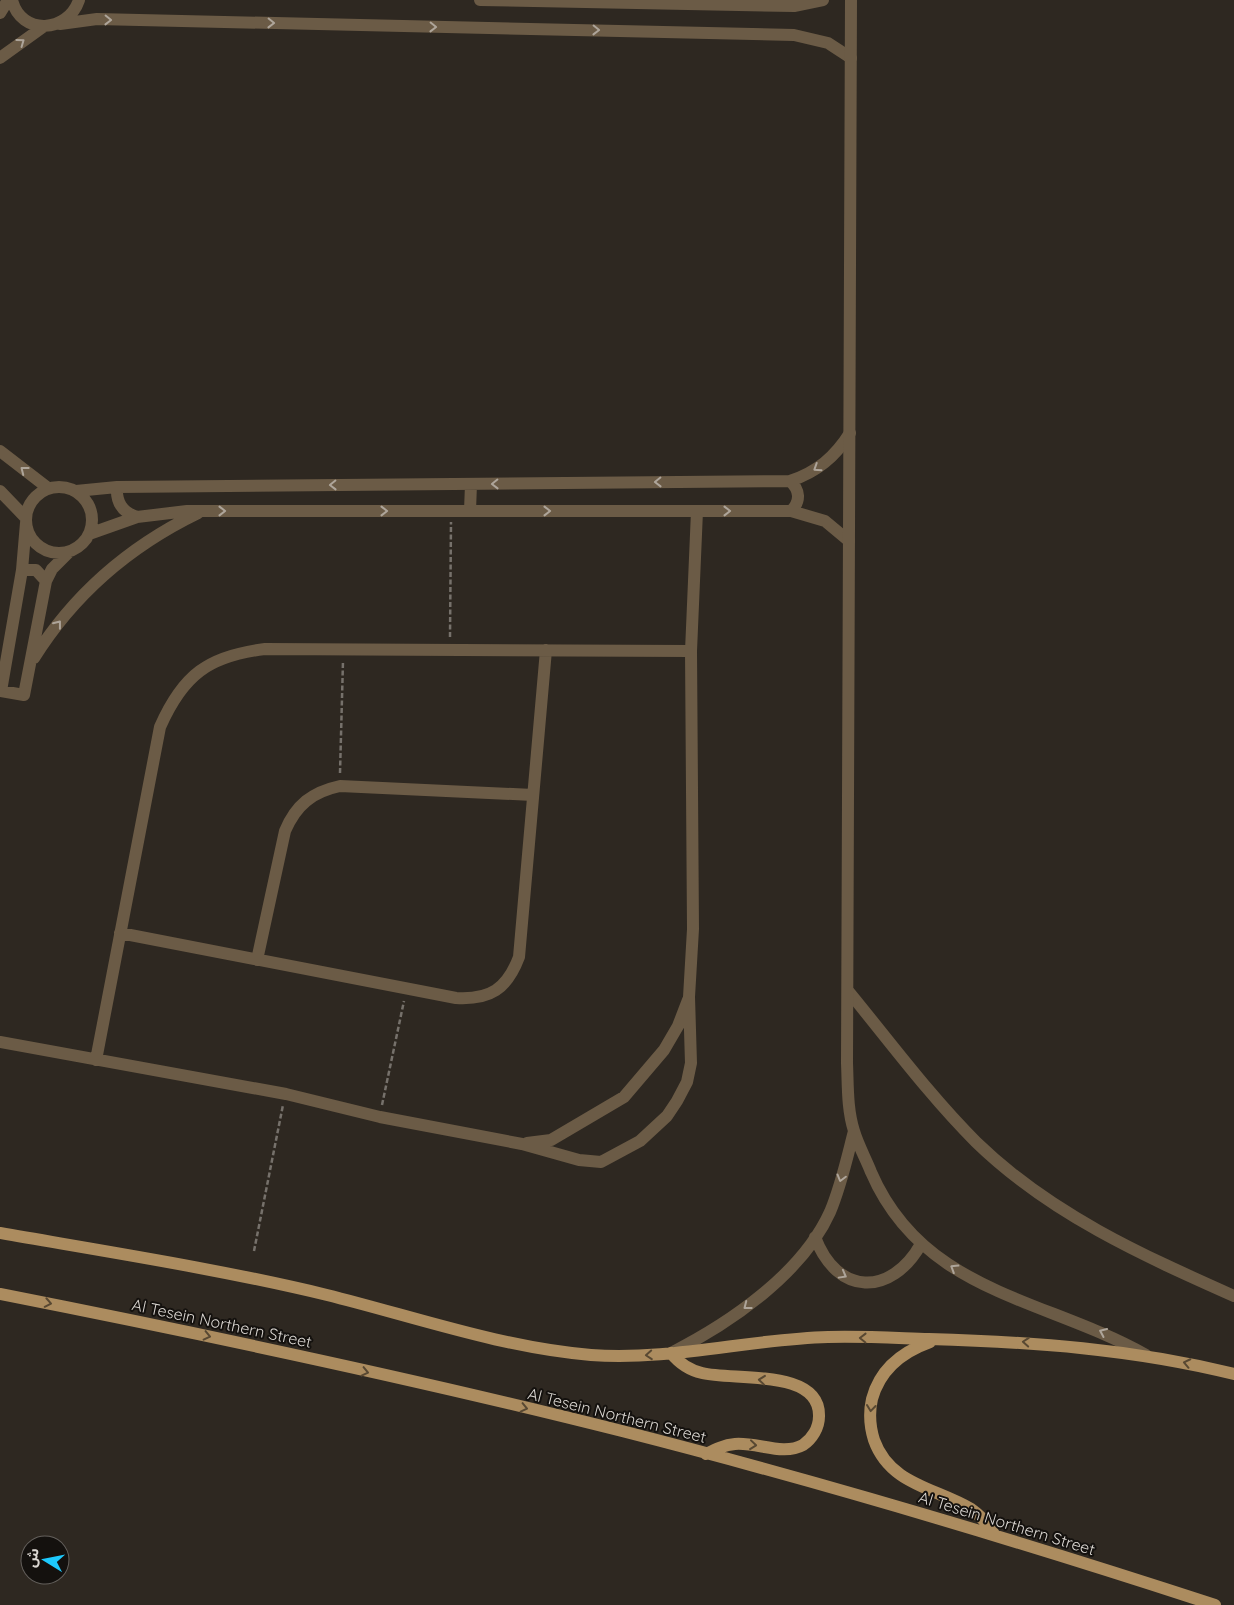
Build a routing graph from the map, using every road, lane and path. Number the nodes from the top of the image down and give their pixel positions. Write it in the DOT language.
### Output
graph roads {
  1 [pos="10,0"];
  2 [pos="79,0"];
  3 [pos="480,0"];
  4 [pos="823,0"];
  5 [pos="851,0"];
  6 [pos="699,2"];
  7 [pos="0,13"];
  8 [pos="60,24"];
  9 [pos="43,27"];
  10 [pos="0,58"];
  11 [pos="851,58"];
  12 [pos="850,433"];
  13 [pos="0,451"];
  14 [pos="790,481"];
  15 [pos="471,484"];
  16 [pos="117,487"];
  17 [pos="48,488"];
  18 [pos="0,491"];
  19 [pos="76,491"];
  20 [pos="202,511"];
  21 [pos="451,511"];
  22 [pos="470,511"];
  23 [pos="697,511"];
  24 [pos="791,511"];
  25 [pos="137,517"];
  26 [pos="26,520"];
  27 [pos="89,534"];
  28 [pos="849,541"];
  29 [pos="70,551"];
  30 [pos="22,570"];
  31 [pos="46,581"];
  32 [pos="344,649"];
  33 [pos="450,650"];
  34 [pos="546,650"];
  35 [pos="691,650"];
  36 [pos="30,664"];
  37 [pos="1,691"];
  38 [pos="340,786"];
  39 [pos="533,795"];
  40 [pos="120,933"];
  41 [pos="257,960"];
  42 [pos="406,989"];
  43 [pos="849,992"];
  44 [pos="690,996"];
  45 [pos="0,1042"];
  46 [pos="96,1060"];
  47 [pos="286,1094"];
  48 [pos="380,1117"];
  49 [pos="854,1131"];
  50 [pos="522,1144"];
  51 [pos="0,1233"];
  52 [pos="815,1237"];
  53 [pos="920,1244"];
  54 [pos="254,1252"];
  55 [pos="0,1294"];
  56 [pos="1234,1296"];
  57 [pos="937,1339"];
  58 [pos="671,1353"];
  59 [pos="1146,1355"];
  60 [pos="1234,1374"];
  61 [pos="706,1454"];
  62 [pos="994,1534"];
  63 [pos="1215,1605"];
  1 -- 7 [label="street"];
  1 -- 9 [label="street"];
  2 -- 8 [label="street"];
  3 -- 6 [label="street"];
  4 -- 6 [label="street"];
  5 -- 11 [label="street"];
  8 -- 9 [label="street"];
  8 -- 11 [label="street, one-way"];
  10 -- 9 [label="street, one-way"];
  11 -- 12 [label="street"];
  12 -- 14 [label="street, one-way"];
  12 -- 28 [label="street"];
  17 -- 13 [label="street, one-way"];
  14 -- 15 [label="street, one-way"];
  14 -- 24 [label="street"];
  15 -- 16 [label="street, one-way"];
  15 -- 22 [label="street"];
  16 -- 19 [label="street"];
  16 -- 25 [label="street"];
  17 -- 19 [label="street"];
  17 -- 26 [label="street"];
  18 -- 26 [label="street"];
  19 -- 27 [label="street"];
  20 -- 21 [label="street, one-way"];
  20 -- 25 [label="street"];
  36 -- 20 [label="street, one-way"];
  21 -- 22 [label="street"];
  21 -- 33 [label="path"];
  22 -- 23 [label="street, one-way"];
  23 -- 24 [label="street, one-way"];
  23 -- 35 [label="street"];
  24 -- 28 [label="street"];
  25 -- 27 [label="street"];
  26 -- 29 [label="street"];
  26 -- 30 [label="street"];
  27 -- 29 [label="street"];
  28 -- 43 [label="street"];
  29 -- 31 [label="street"];
  30 -- 31 [label="street"];
  30 -- 37 [label="street"];
  31 -- 36 [label="street"];
  32 -- 33 [label="street"];
  32 -- 38 [label="path"];
  32 -- 40 [label="street"];
  33 -- 34 [label="street"];
  34 -- 35 [label="street"];
  34 -- 39 [label="street"];
  35 -- 44 [label="street"];
  36 -- 37 [label="street"];
  38 -- 39 [label="street"];
  38 -- 41 [label="street"];
  39 -- 42 [label="street"];
  40 -- 41 [label="street"];
  40 -- 46 [label="street"];
  41 -- 42 [label="street"];
  42 -- 48 [label="path"];
  43 -- 49 [label="street"];
  43 -- 56 [label="street"];
  44 -- 50 [label="street"];
  44 -- 50 [label="street"];
  45 -- 46 [label="street"];
  46 -- 47 [label="street"];
  47 -- 48 [label="street"];
  47 -- 54 [label="path"];
  48 -- 50 [label="street"];
  49 -- 52 [label="street, one-way"];
  49 -- 53 [label="street"];
  58 -- 51 [label="main road, one-way"];
  52 -- 53 [label="street, one-way"];
  52 -- 58 [label="street, one-way"];
  59 -- 53 [label="street, one-way"];
  55 -- 61 [label="main road, Al Tesein Northern Street, one-way"];
  57 -- 58 [label="main road, one-way"];
  59 -- 57 [label="main road, one-way"];
  57 -- 62 [label="main road, one-way"];
  61 -- 58 [label="main road, one-way"];
  60 -- 59 [label="main road, one-way"];
  61 -- 62 [label="main road, Al Tesein Northern Street"];
  62 -- 63 [label="main road, Al Tesein Northern Street"];
}
